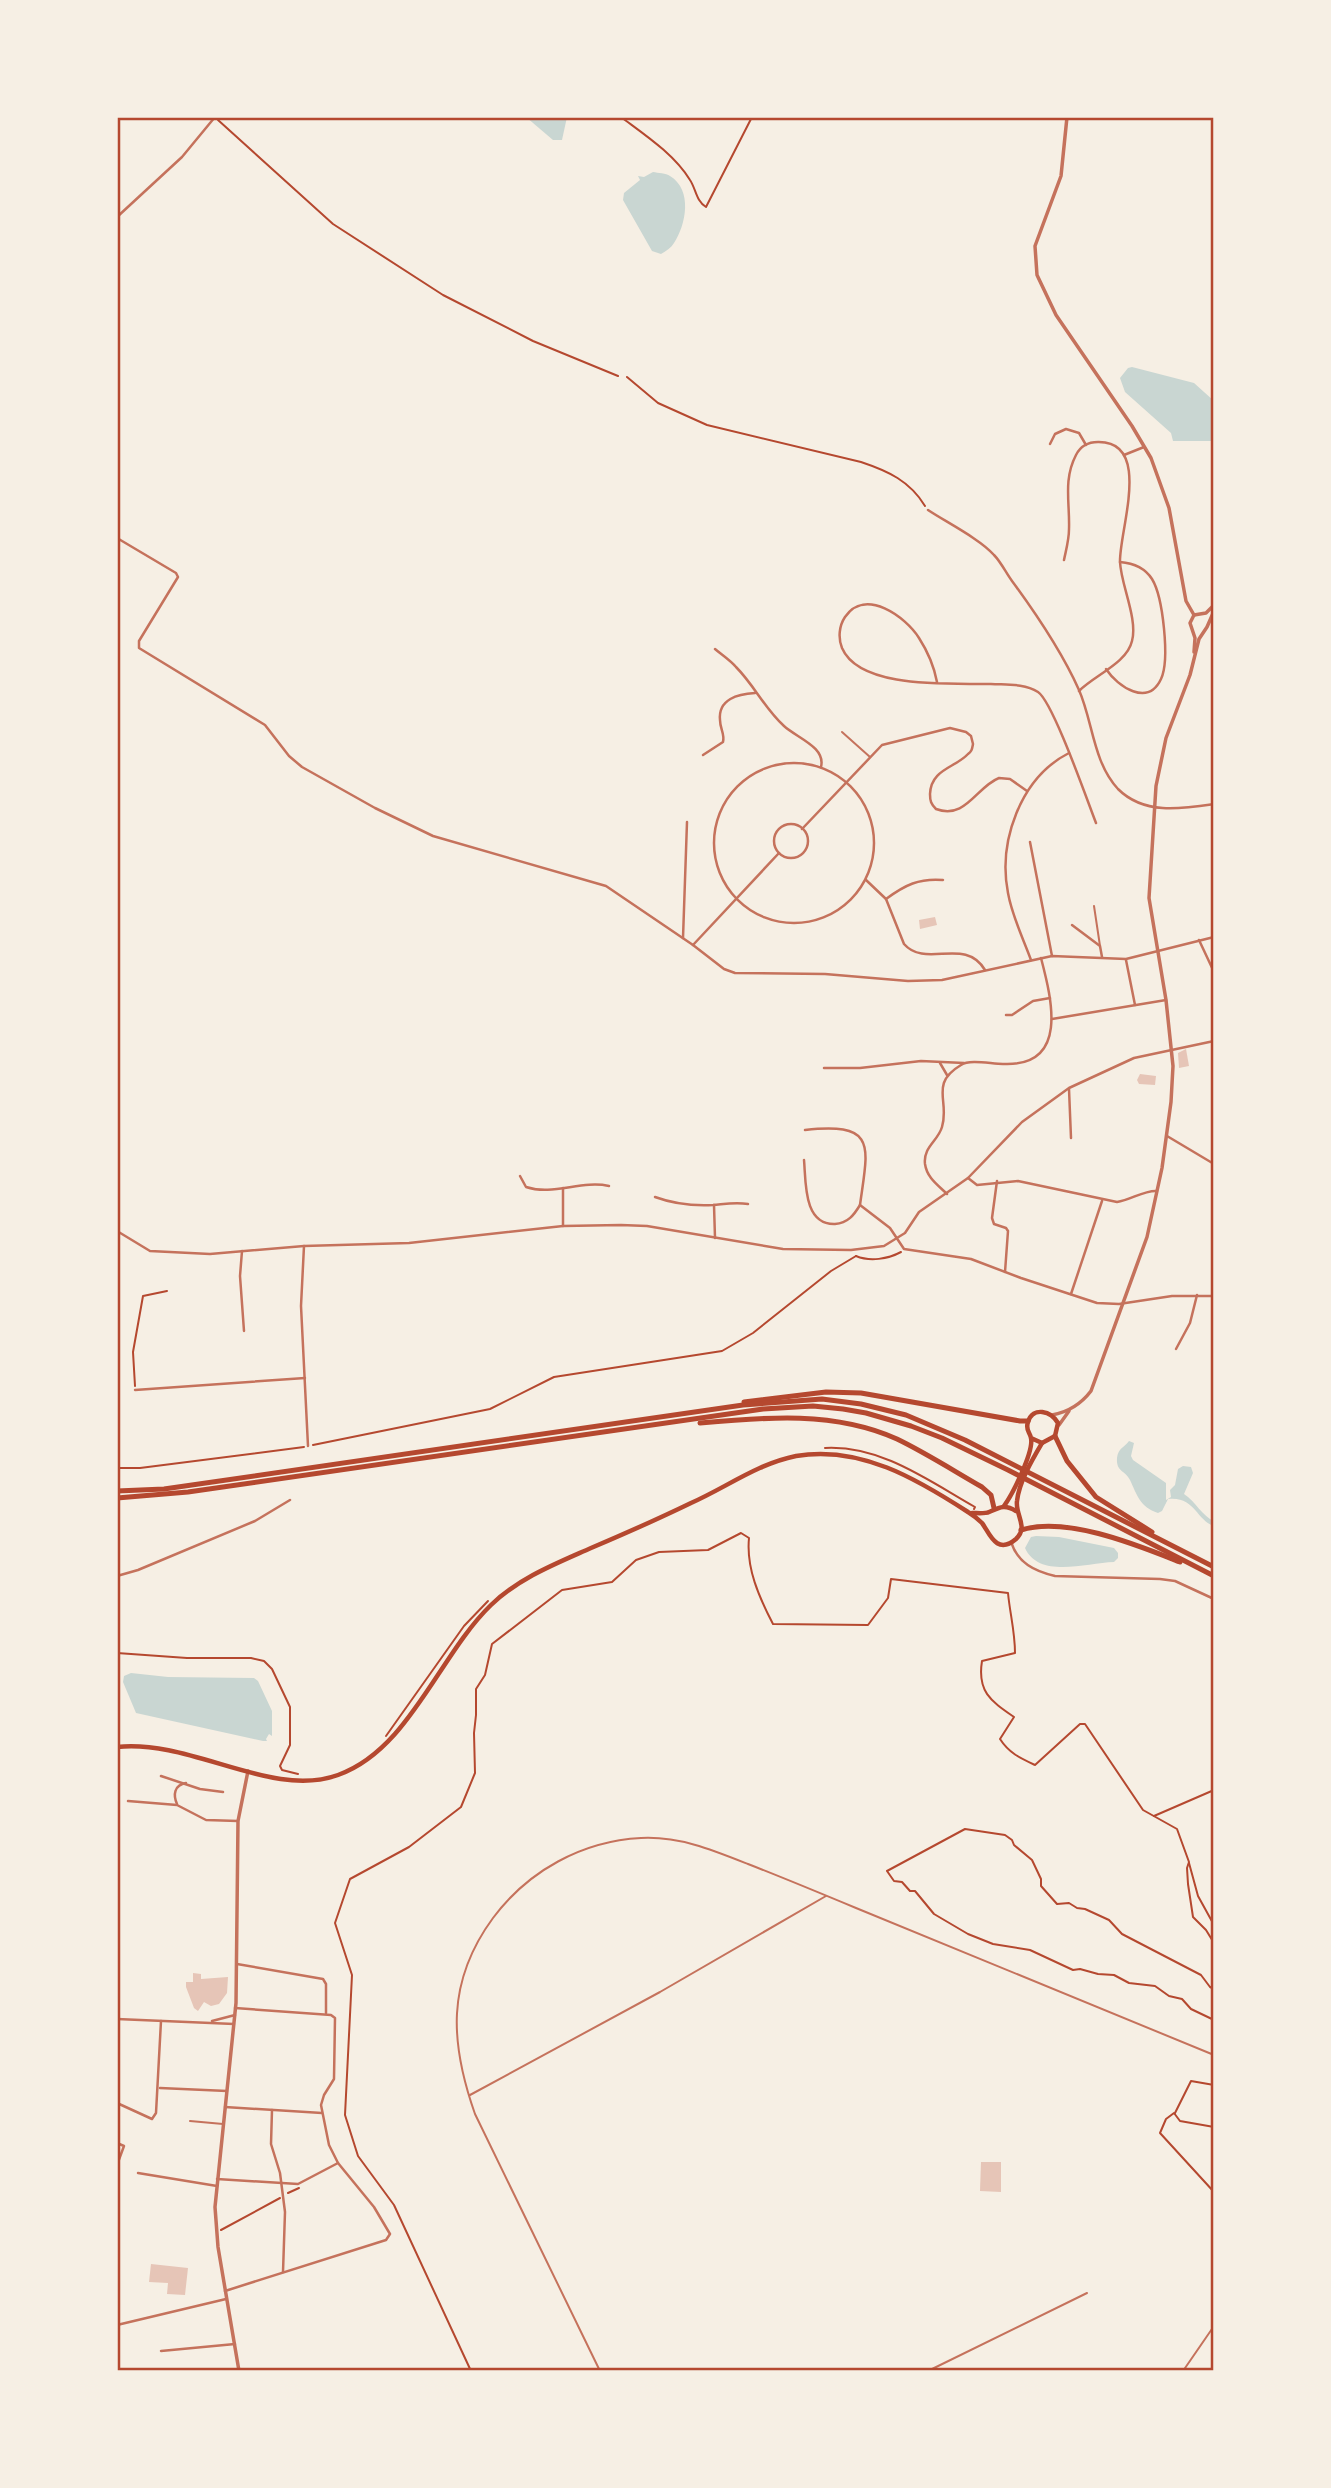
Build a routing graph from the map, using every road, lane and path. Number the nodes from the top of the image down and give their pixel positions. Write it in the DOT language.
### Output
graph roads {
  1 [pos="215,117"];
  2 [pos="621,117"];
  3 [pos="752,117"];
  4 [pos="1067,117"];
  5 [pos="117,217"];
  6 [pos="618,376"];
  7 [pos="627,377"];
  8 [pos="1050,444"];
  9 [pos="1086,445"];
  10 [pos="1145,446"];
  11 [pos="1124,455"];
  12 [pos="928,510"];
  13 [pos="117,538"];
  14 [pos="1064,560"];
  15 [pos="1120,562"];
  16 [pos="1214,605"];
  17 [pos="1214,611"];
  18 [pos="1202,614"];
  19 [pos="1194,615"];
  20 [pos="1208,622"];
  21 [pos="1194,630"];
  22 [pos="1203,631"];
  23 [pos="715,649"];
  24 [pos="1193,660"];
  25 [pos="1107,669"];
  26 [pos="937,682"];
  27 [pos="1079,691"];
  28 [pos="755,693"];
  29 [pos="842,732"];
  30 [pos="1069,753"];
  31 [pos="703,755"];
  32 [pos="870,757"];
  33 [pos="821,768"];
  34 [pos="847,782"];
  35 [pos="1027,791"];
  36 [pos="1214,804"];
  37 [pos="1155,808"];
  38 [pos="687,822"];
  39 [pos="1096,823"];
  40 [pos="802,829"];
  41 [pos="1030,842"];
  42 [pos="779,853"];
  43 [pos="866,880"];
  44 [pos="943,880"];
  45 [pos="886,899"];
  46 [pos="737,901"];
  47 [pos="1094,906"];
  48 [pos="1072,925"];
  49 [pos="1214,937"];
  50 [pos="683,938"];
  51 [pos="1199,940"];
  52 [pos="693,945"];
  53 [pos="1100,946"];
  54 [pos="1157,951"];
  55 [pos="1052,956"];
  56 [pos="1041,958"];
  57 [pos="1102,958"];
  58 [pos="1126,959"];
  59 [pos="1031,960"];
  60 [pos="986,971"];
  61 [pos="1214,972"];
  62 [pos="1050,998"];
  63 [pos="1166,1000"];
  64 [pos="1135,1005"];
  65 [pos="1006,1015"];
  66 [pos="1052,1019"];
  67 [pos="1214,1041"];
  68 [pos="1172,1049"];
  69 [pos="939,1062"];
  70 [pos="964,1063"];
  71 [pos="824,1068"];
  72 [pos="947,1075"];
  73 [pos="1069,1088"];
  74 [pos="805,1130"];
  75 [pos="1167,1136"];
  76 [pos="1071,1138"];
  77 [pos="804,1160"];
  78 [pos="1214,1164"];
  79 [pos="520,1176"];
  80 [pos="968,1178"];
  81 [pos="997,1181"];
  82 [pos="610,1186"];
  83 [pos="563,1188"];
  84 [pos="1157,1191"];
  85 [pos="947,1194"];
  86 [pos="655,1197"];
  87 [pos="1103,1200"];
  88 [pos="748,1204"];
  89 [pos="714,1205"];
  90 [pos="860,1205"];
  91 [pos="563,1226"];
  92 [pos="117,1231"];
  93 [pos="715,1238"];
  94 [pos="896,1238"];
  95 [pos="304,1246"];
  96 [pos="904,1249"];
  97 [pos="855,1250"];
  98 [pos="242,1251"];
  99 [pos="856,1256"];
  100 [pos="1005,1272"];
  101 [pos="167,1291"];
  102 [pos="1071,1294"];
  103 [pos="1197,1295"];
  104 [pos="1214,1296"];
  105 [pos="1124,1303"];
  106 [pos="244,1331"];
  107 [pos="1176,1349"];
  108 [pos="305,1378"];
  109 [pos="135,1390"];
  110 [pos="1070,1409"];
  111 [pos="676,1415"];
  112 [pos="1052,1415"];
  113 [pos="1028,1420"];
  114 [pos="1058,1428"];
  115 [pos="621,1431"];
  116 [pos="1055,1436"];
  117 [pos="1031,1438"];
  118 [pos="1042,1443"];
  119 [pos="308,1446"];
  120 [pos="824,1448"];
  121 [pos="1010,1467"];
  122 [pos="117,1468"];
  123 [pos="1037,1481"];
  124 [pos="117,1491"];
  125 [pos="117,1498"];
  126 [pos="290,1500"];
  127 [pos="1003,1506"];
  128 [pos="994,1508"];
  129 [pos="1016,1511"];
  130 [pos="989,1512"];
  131 [pos="971,1513"];
  132 [pos="984,1525"];
  133 [pos="1021,1530"];
  134 [pos="1011,1542"];
  135 [pos="1194,1557"];
  136 [pos="1214,1567"];
  137 [pos="1204,1570"];
  138 [pos="117,1576"];
  139 [pos="1214,1576"];
  140 [pos="493,1596"];
  141 [pos="1214,1599"];
  142 [pos="117,1653"];
  143 [pos="381,1742"];
  144 [pos="117,1747"];
  145 [pos="248,1771"];
  146 [pos="161,1776"];
  147 [pos="298,1776"];
  148 [pos="186,1783"];
  149 [pos="1214,1790"];
  150 [pos="223,1792"];
  151 [pos="128,1801"];
  152 [pos="177,1805"];
  153 [pos="1153,1817"];
  154 [pos="239,1821"];
  155 [pos="1189,1862"];
  156 [pos="827,1896"];
  157 [pos="1214,1925"];
  158 [pos="1214,1943"];
  159 [pos="237,1964"];
  160 [pos="1214,1989"];
  161 [pos="236,2008"];
  162 [pos="326,2014"];
  163 [pos="235,2015"];
  164 [pos="117,2019"];
  165 [pos="1214,2020"];
  166 [pos="162,2021"];
  167 [pos="209,2023"];
  168 [pos="234,2024"];
  169 [pos="1214,2055"];
  170 [pos="1214,2085"];
  171 [pos="159,2088"];
  172 [pos="227,2091"];
  173 [pos="469,2095"];
  174 [pos="117,2103"];
  175 [pos="225,2107"];
  176 [pos="272,2110"];
  177 [pos="322,2113"];
  178 [pos="1174,2113"];
  179 [pos="190,2121"];
  180 [pos="223,2124"];
  181 [pos="1214,2127"];
  182 [pos="117,2143"];
  183 [pos="338,2163"];
  184 [pos="117,2165"];
  185 [pos="138,2173"];
  186 [pos="217,2179"];
  187 [pos="281,2183"];
  188 [pos="305,2184"];
  189 [pos="216,2186"];
  190 [pos="1213,2191"];
  191 [pos="282,2197"];
  192 [pos="217,2232"];
  193 [pos="283,2272"];
  194 [pos="225,2291"];
  195 [pos="1087,2293"];
  196 [pos="226,2299"];
  197 [pos="117,2325"];
  198 [pos="1214,2326"];
  199 [pos="236,2344"];
  200 [pos="162,2351"];
  201 [pos="239,2371"];
  202 [pos="471,2371"];
  203 [pos="600,2371"];
  204 [pos="928,2371"];
  205 [pos="1183,2371"];
  1 -- 5 [label="street"];
  1 -- 6 [label="path"];
  2 -- 3 [label="path"];
  4 -- 10 [label="street"];
  7 -- 12 [label="path"];
  8 -- 9 [label="street"];
  9 -- 11 [label="street"];
  9 -- 14 [label="street"];
  10 -- 11 [label="street"];
  10 -- 19 [label="street"];
  11 -- 15 [label="street"];
  12 -- 27 [label="street"];
  13 -- 50 [label="street"];
  15 -- 25 [label="street"];
  15 -- 25 [label="street"];
  16 -- 18 [label="street"];
  17 -- 20 [label="street"];
  18 -- 19 [label="street"];
  18 -- 20 [label="street"];
  19 -- 21 [label="street"];
  20 -- 22 [label="street"];
  21 -- 22 [label="street"];
  21 -- 24 [label="street"];
  22 -- 24 [label="street"];
  23 -- 28 [label="street"];
  24 -- 37 [label="street"];
  25 -- 27 [label="street"];
  26 -- 26 [label="street"];
  26 -- 30 [label="street"];
  27 -- 37 [label="street"];
  28 -- 31 [label="street"];
  28 -- 33 [label="street"];
  29 -- 32 [label="lane"];
  30 -- 35 [label="street"];
  30 -- 39 [label="street"];
  32 -- 34 [label="street"];
  32 -- 35 [label="street"];
  33 -- 34 [label="street"];
  33 -- 46 [label="street"];
  34 -- 40 [label="street"];
  34 -- 43 [label="street"];
  35 -- 59 [label="street"];
  36 -- 37 [label="street"];
  37 -- 54 [label="street"];
  38 -- 50 [label="street"];
  40 -- 42 [label="street"];
  40 -- 42 [label="street"];
  41 -- 55 [label="street"];
  42 -- 46 [label="street"];
  43 -- 45 [label="street"];
  43 -- 46 [label="street"];
  44 -- 45 [label="street"];
  45 -- 60 [label="street"];
  46 -- 52 [label="street"];
  47 -- 53 [label="lane"];
  48 -- 53 [label="street"];
  49 -- 51 [label="street"];
  50 -- 52 [label="street"];
  51 -- 54 [label="street"];
  51 -- 61 [label="street"];
  52 -- 60 [label="street"];
  53 -- 57 [label="street"];
  54 -- 58 [label="street"];
  54 -- 63 [label="street"];
  55 -- 56 [label="street"];
  55 -- 57 [label="street"];
  56 -- 59 [label="street"];
  56 -- 62 [label="street"];
  57 -- 58 [label="street"];
  58 -- 64 [label="street"];
  59 -- 60 [label="street"];
  62 -- 65 [label="street"];
  62 -- 66 [label="street"];
  63 -- 64 [label="street"];
  63 -- 68 [label="street"];
  64 -- 66 [label="street"];
  66 -- 70 [label="street"];
  67 -- 68 [label="street"];
  68 -- 73 [label="street"];
  68 -- 75 [label="street"];
  69 -- 70 [label="street"];
  69 -- 71 [label="street"];
  69 -- 72 [label="street"];
  70 -- 72 [label="street"];
  72 -- 85 [label="street"];
  73 -- 76 [label="street"];
  73 -- 80 [label="street"];
  74 -- 90 [label="street"];
  75 -- 78 [label="street"];
  75 -- 84 [label="street"];
  77 -- 90 [label="street"];
  79 -- 83 [label="street"];
  80 -- 81 [label="street"];
  80 -- 85 [label="street"];
  81 -- 87 [label="street"];
  81 -- 100 [label="street"];
  82 -- 83 [label="street"];
  83 -- 91 [label="street"];
  84 -- 87 [label="street"];
  84 -- 105 [label="street"];
  85 -- 94 [label="street"];
  86 -- 89 [label="street"];
  87 -- 102 [label="street"];
  88 -- 89 [label="street"];
  89 -- 93 [label="street"];
  90 -- 94 [label="street"];
  91 -- 93 [label="street"];
  91 -- 95 [label="street"];
  92 -- 98 [label="street"];
  93 -- 97 [label="street"];
  94 -- 96 [label="street"];
  94 -- 97 [label="street"];
  95 -- 98 [label="street"];
  95 -- 108 [label="street"];
  96 -- 99 [label="path"];
  96 -- 100 [label="street"];
  97 -- 99 [label="path"];
  98 -- 106 [label="street"];
  99 -- 119 [label="path"];
  100 -- 102 [label="street"];
  101 -- 109 [label="path"];
  102 -- 105 [label="street"];
  103 -- 104 [label="street"];
  103 -- 105 [label="street"];
  103 -- 107 [label="street"];
  105 -- 110 [label="street"];
  108 -- 109 [label="street"];
  108 -- 119 [label="street"];
  110 -- 112 [label="street"];
  110 -- 114 [label="street"];
  111 -- 113 [label="highway"];
  111 -- 121 [label="highway"];
  111 -- 124 [label="highway"];
  112 -- 113 [label="main road"];
  112 -- 114 [label="main road"];
  113 -- 117 [label="main road"];
  114 -- 116 [label="main road"];
  115 -- 121 [label="highway"];
  115 -- 125 [label="highway"];
  115 -- 128 [label="highway"];
  116 -- 118 [label="main road"];
  116 -- 135 [label="highway"];
  117 -- 118 [label="main road"];
  117 -- 127 [label="main road"];
  118 -- 129 [label="main road"];
  119 -- 122 [label="path"];
  120 -- 131 [label="path"];
  121 -- 123 [label="highway"];
  123 -- 135 [label="highway"];
  123 -- 137 [label="highway"];
  126 -- 138 [label="street"];
  127 -- 128 [label="main road"];
  127 -- 129 [label="main road"];
  128 -- 130 [label="main road"];
  129 -- 133 [label="main road"];
  130 -- 131 [label="main road"];
  130 -- 132 [label="main road"];
  131 -- 132 [label="main road"];
  131 -- 145 [label="main road"];
  132 -- 134 [label="main road"];
  133 -- 134 [label="main road"];
  133 -- 137 [label="highway"];
  134 -- 141 [label="street"];
  135 -- 136 [label="highway"];
  137 -- 139 [label="highway"];
  140 -- 143 [label="path"];
  142 -- 147 [label="path"];
  144 -- 145 [label="main road"];
  145 -- 154 [label="street"];
  146 -- 148 [label="street"];
  148 -- 150 [label="street"];
  148 -- 152 [label="street"];
  149 -- 153 [label="path"];
  151 -- 152 [label="street"];
  152 -- 154 [label="street"];
  153 -- 155 [label="path"];
  153 -- 202 [label="path"];
  154 -- 159 [label="street"];
  155 -- 157 [label="path"];
  155 -- 158 [label="path"];
  156 -- 169 [label="lane"];
  156 -- 173 [label="lane"];
  156 -- 173 [label="lane"];
  159 -- 161 [label="street"];
  159 -- 162 [label="street"];
  160 -- 165 [label="path"];
  161 -- 162 [label="street"];
  161 -- 163 [label="street"];
  162 -- 177 [label="street"];
  163 -- 167 [label="street"];
  163 -- 168 [label="street"];
  164 -- 166 [label="street"];
  166 -- 167 [label="street"];
  166 -- 171 [label="street"];
  167 -- 168 [label="street"];
  168 -- 172 [label="street"];
  170 -- 178 [label="path"];
  171 -- 172 [label="street"];
  171 -- 174 [label="street"];
  172 -- 175 [label="street"];
  173 -- 203 [label="lane"];
  175 -- 176 [label="street"];
  175 -- 180 [label="street"];
  176 -- 177 [label="street"];
  176 -- 187 [label="street"];
  177 -- 183 [label="street"];
  178 -- 181 [label="path"];
  178 -- 190 [label="path"];
  179 -- 180 [label="lane"];
  180 -- 186 [label="street"];
  182 -- 184 [label="street"];
  183 -- 187 [label="street"];
  183 -- 193 [label="street"];
  185 -- 189 [label="street"];
  186 -- 187 [label="street"];
  186 -- 189 [label="street"];
  187 -- 191 [label="street"];
  188 -- 191 [label="path"];
  189 -- 192 [label="street"];
  191 -- 192 [label="path"];
  191 -- 193 [label="street"];
  192 -- 194 [label="street"];
  193 -- 194 [label="street"];
  194 -- 196 [label="street"];
  195 -- 204 [label="lane"];
  196 -- 197 [label="street"];
  196 -- 199 [label="street"];
  198 -- 205 [label="lane"];
  199 -- 200 [label="street"];
  199 -- 201 [label="street"];
}
